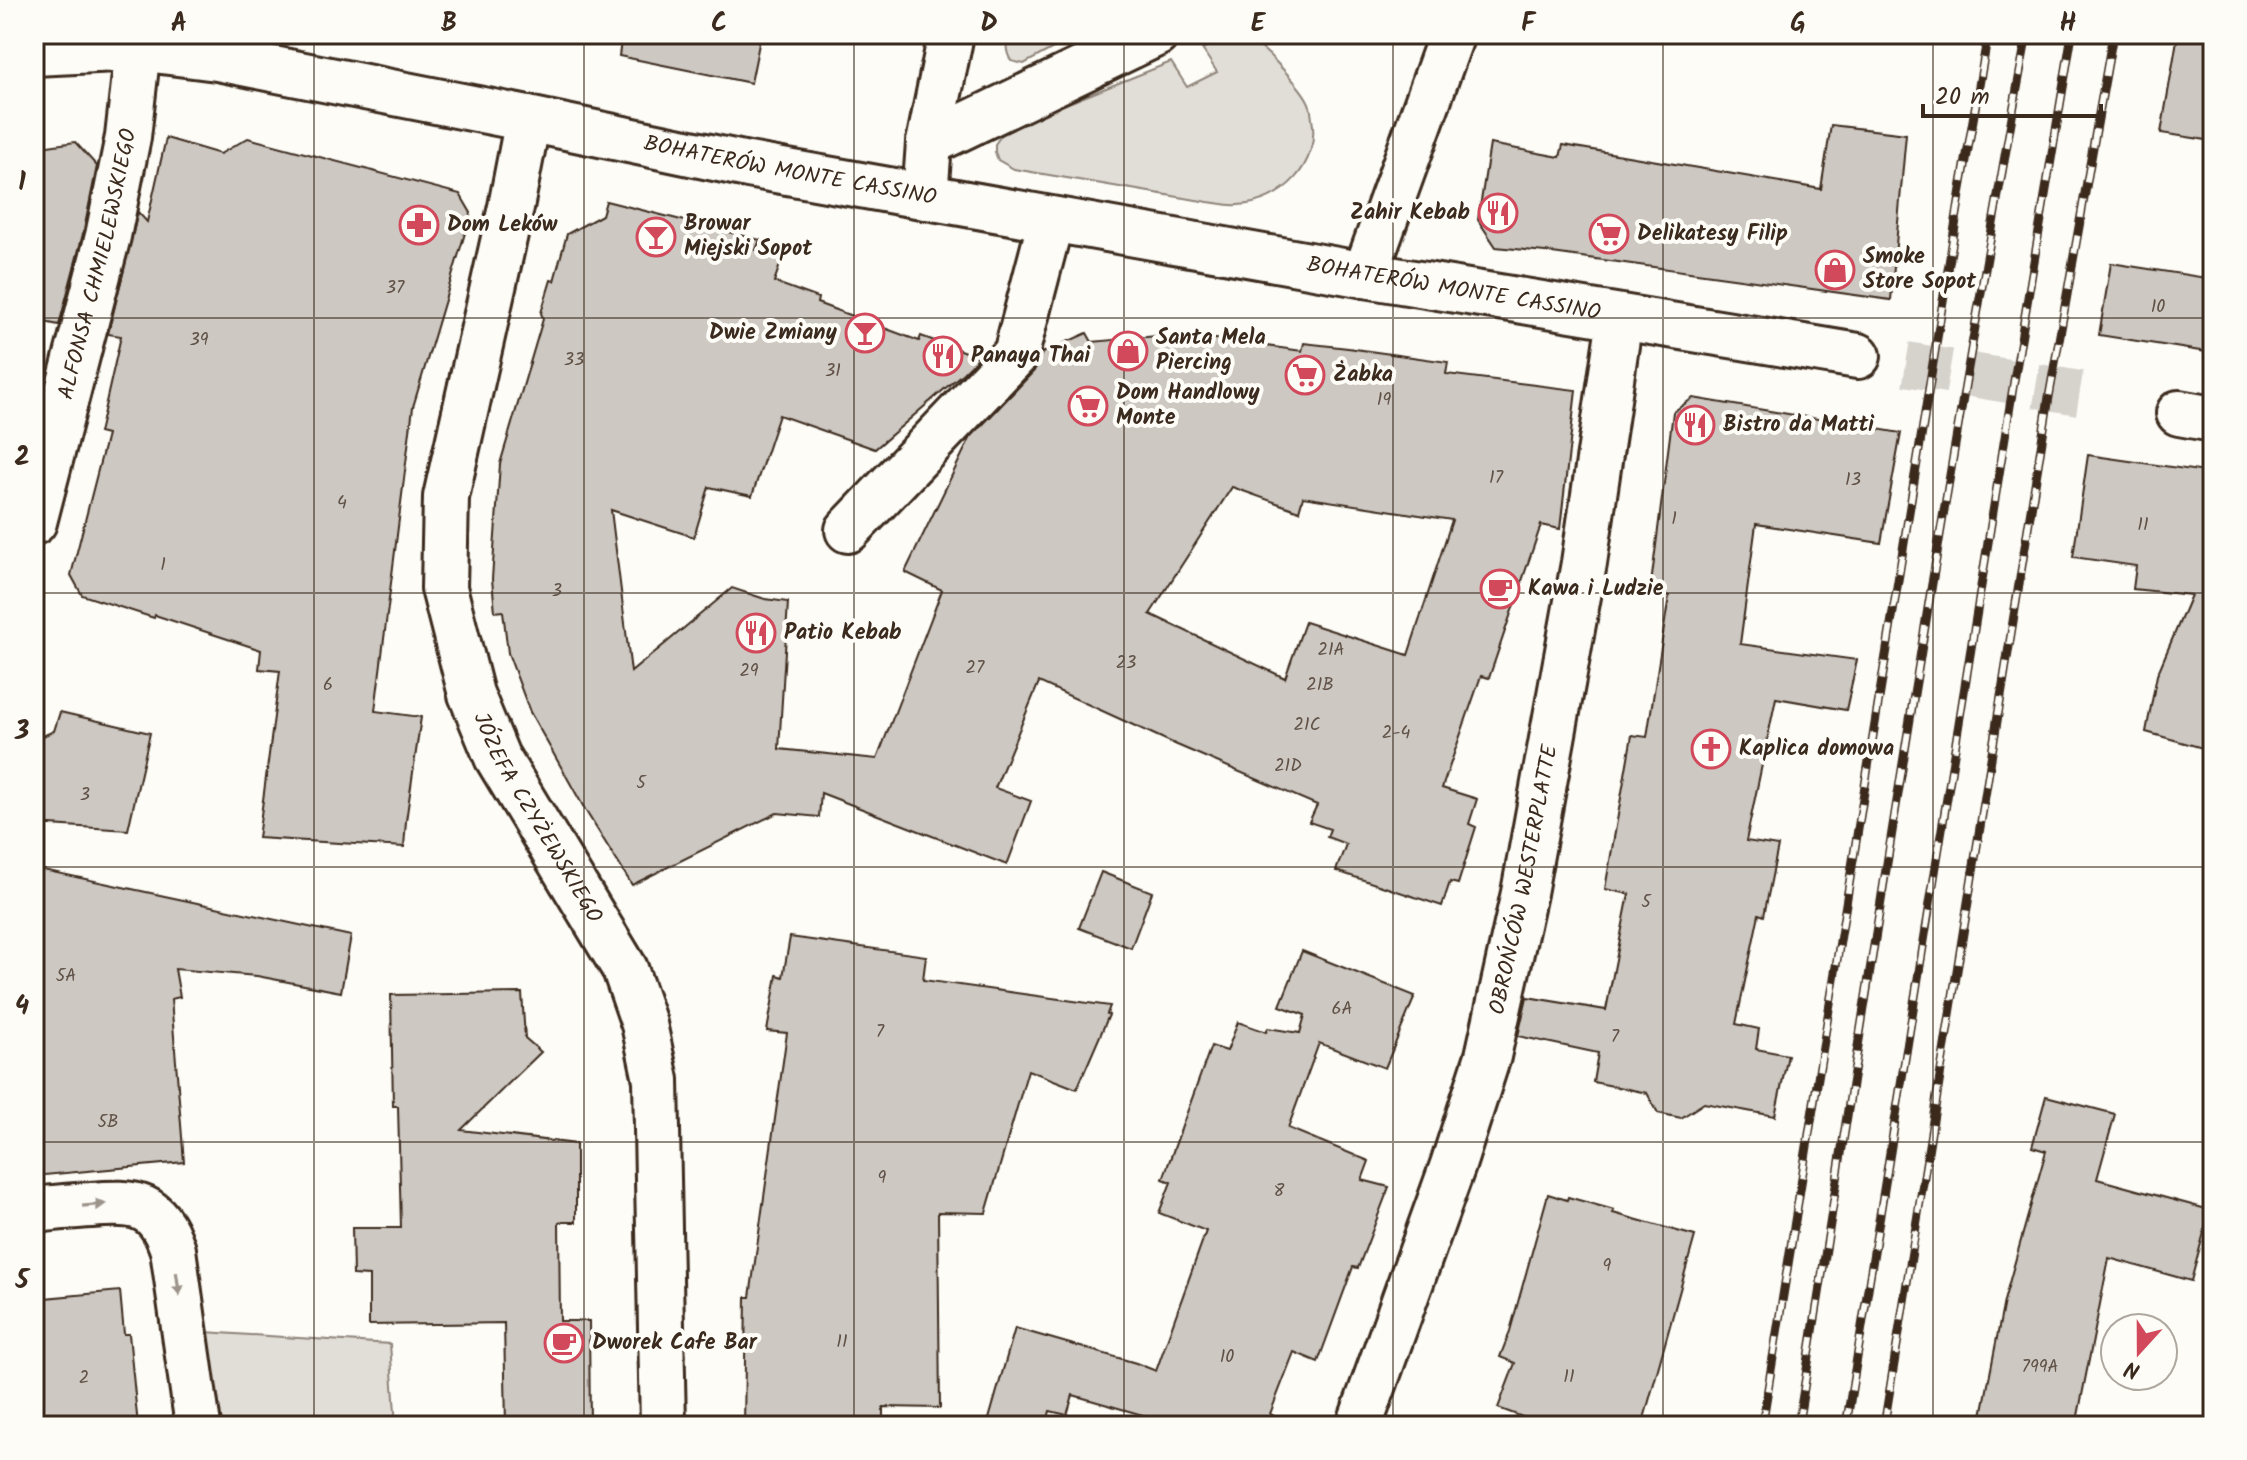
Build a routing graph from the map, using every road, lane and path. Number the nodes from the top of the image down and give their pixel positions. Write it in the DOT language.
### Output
graph roads {
  1 [pos="951,34"];
  2 [pos="1156,34"];
  3 [pos="1452,34"];
  4 [pos="54,46"];
  5 [pos="138,48"];
  6 [pos="528,119"];
  7 [pos="929,143"];
  8 [pos="925,197"];
  9 [pos="1051,220"];
  10 [pos="1365,275"];
  11 [pos="1620,318"];
  12 [pos="1858,356"];
  13 [pos="34,522"];
  14 [pos="848,530"];
  15 [pos="34,1210"];
  16 [pos="198,1426"];
  17 [pos="663,1426"];
  18 [pos="1359,1426"];
  1 -- 7 [label="street"];
  2 -- 7 [label="street"];
  3 -- 10 [label="street"];
  4 -- 5 [label="street, BOHATERÓW MONTE CASSINO"];
  5 -- 6 [label="street, BOHATERÓW MONTE CASSINO"];
  5 -- 13 [label="street, ALFONSA CHMIELEWSKIEGO"];
  6 -- 8 [label="street, BOHATERÓW MONTE CASSINO"];
  6 -- 17 [label="street, JÓZEFA CZYŻEWSKIEGO"];
  7 -- 8 [label="street"];
  8 -- 9 [label="street, BOHATERÓW MONTE CASSINO"];
  9 -- 10 [label="street, BOHATERÓW MONTE CASSINO"];
  9 -- 14 [label="street"];
  10 -- 11 [label="street, BOHATERÓW MONTE CASSINO"];
  11 -- 12 [label="street, BOHATERÓW MONTE CASSINO"];
  11 -- 18 [label="street, OBROŃCÓW WESTERPLATTE"];
  15 -- 16 [label="street, one-way"];
}
